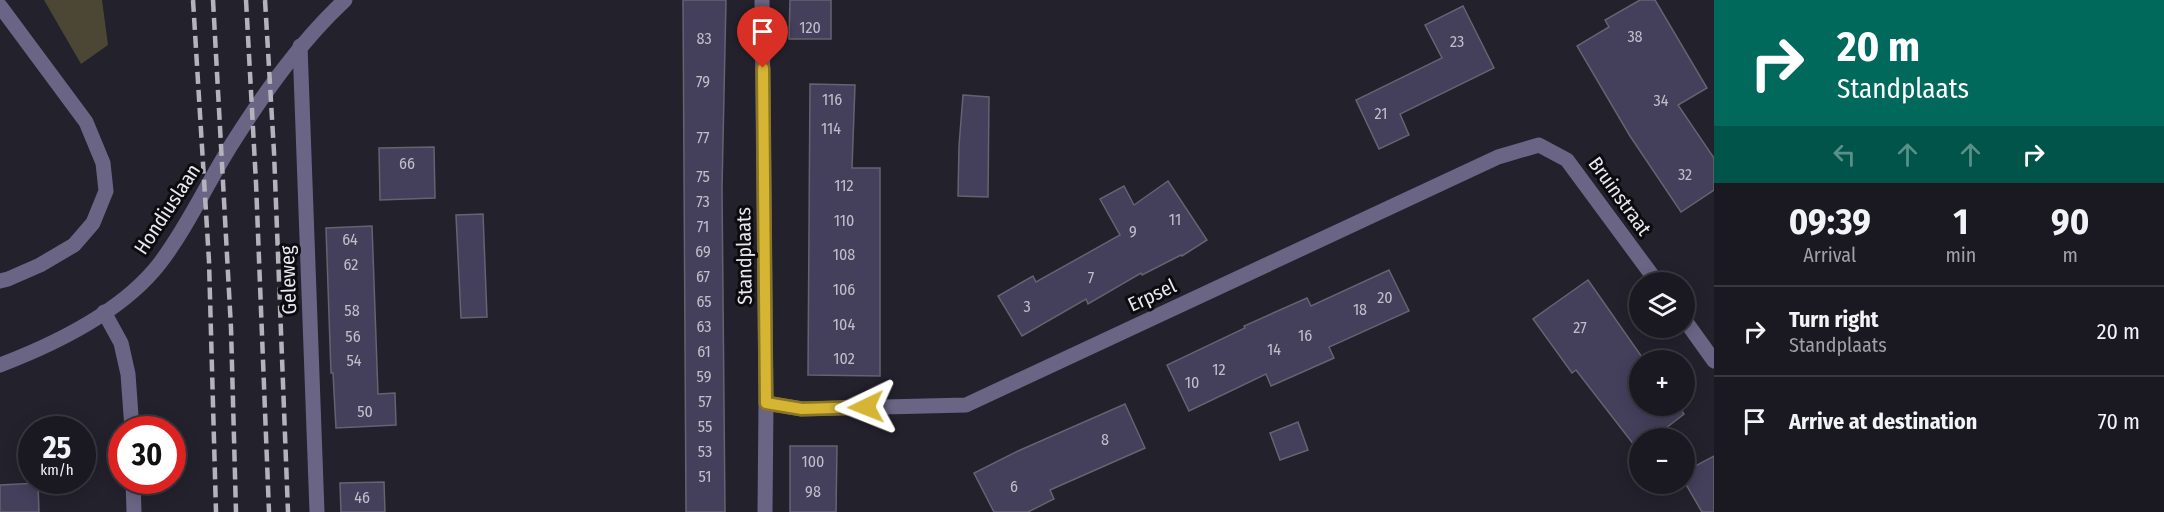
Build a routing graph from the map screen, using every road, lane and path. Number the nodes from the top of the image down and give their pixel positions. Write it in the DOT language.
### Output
graph roads {
  1 [pos="345,0"];
  2 [pos="762,0"];
  3 [pos="0,6"];
  4 [pos="300,46"];
  5 [pos="1539,144"];
  6 [pos="1650,272"];
  7 [pos="0,281"];
  8 [pos="104,312"];
  9 [pos="1695,334"];
  10 [pos="1714,361"];
  11 [pos="0,365"];
  12 [pos="766,403"];
  13 [pos="131,416"];
  14 [pos="133,494"];
  15 [pos="134,512"];
  16 [pos="317,512"];
  17 [pos="765,512"];
  1 -- 4 [label="street, Hondiuslaan"];
  2 -- 12 [label="street, Standplaats"];
  3 -- 7 [label="street"];
  4 -- 8 [label="street, Hondiuslaan"];
  4 -- 16 [label="street, Geleweg"];
  5 -- 6 [label="street, Bruinstraat"];
  5 -- 12 [label="street, Erpsel"];
  8 -- 11 [label="street, Hondiuslaan"];
  8 -- 13 [label="street"];
  9 -- 10 [label="street"];
  12 -- 17 [label="street, Standplaats"];
  14 -- 15 [label="street"];
}
